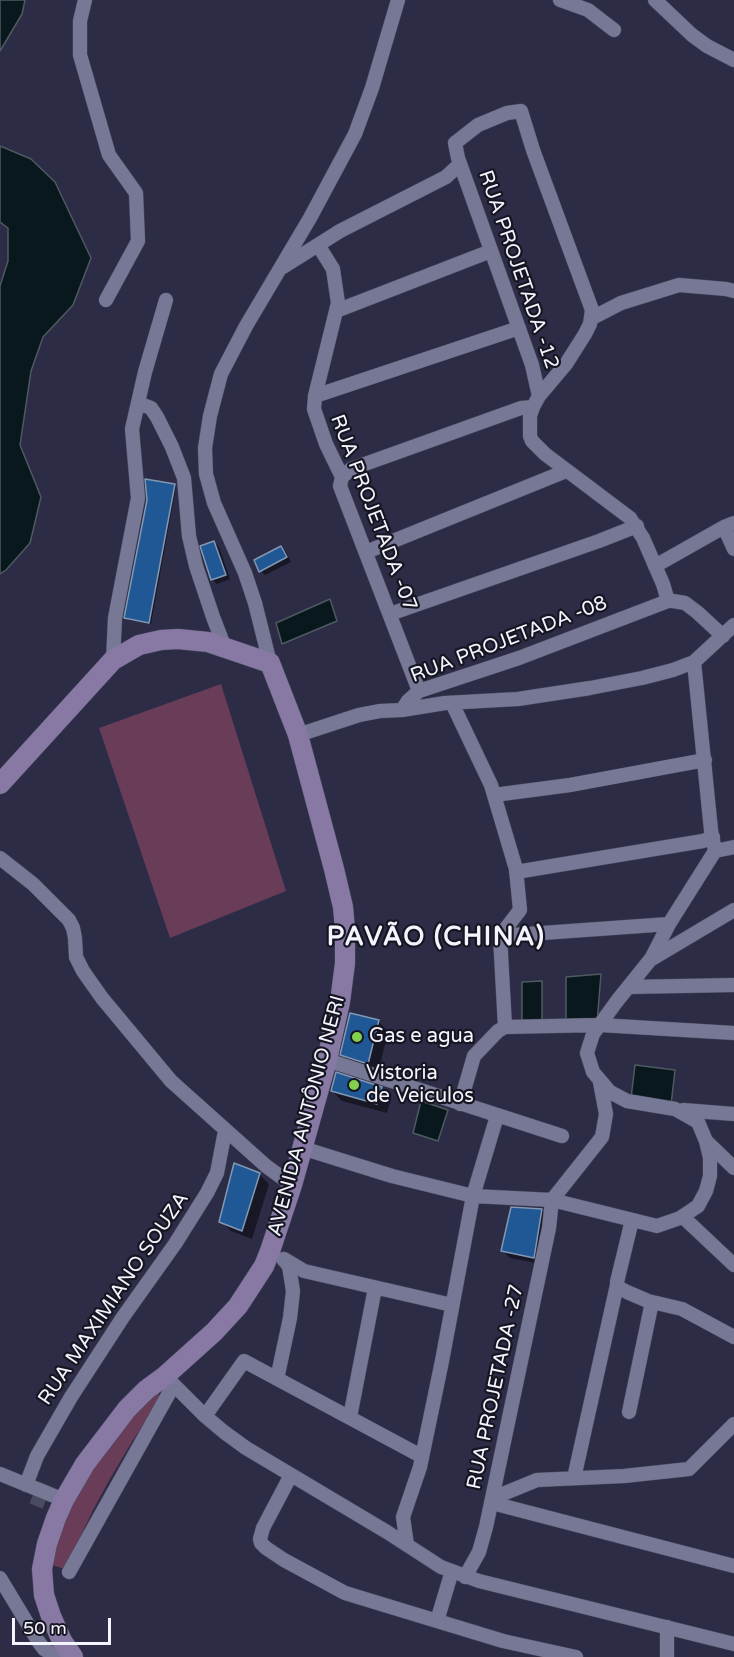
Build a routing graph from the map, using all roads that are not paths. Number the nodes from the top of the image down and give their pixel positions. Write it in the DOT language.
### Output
graph roads {
  1 [pos="86,0"];
  2 [pos="398,0"];
  3 [pos="560,0"];
  4 [pos="655,0"];
  5 [pos="614,30"];
  6 [pos="734,60"];
  7 [pos="459,161"];
  8 [pos="318,245"];
  9 [pos="491,251"];
  10 [pos="281,268"];
  11 [pos="734,291"];
  12 [pos="106,300"];
  13 [pos="166,300"];
  14 [pos="336,311"];
  15 [pos="592,314"];
  16 [pos="519,328"];
  17 [pos="315,396"];
  18 [pos="536,402"];
  19 [pos="138,403"];
  20 [pos="566,471"];
  21 [pos="342,477"];
  22 [pos="729,525"];
  23 [pos="636,526"];
  24 [pos="734,549"];
  25 [pos="366,552"];
  26 [pos="655,566"];
  27 [pos="669,602"];
  28 [pos="390,614"];
  29 [pos="734,625"];
  30 [pos="723,636"];
  31 [pos="225,648"];
  32 [pos="113,660"];
  33 [pos="694,662"];
  34 [pos="270,663"];
  35 [pos="419,691"];
  36 [pos="452,703"];
  37 [pos="402,710"];
  38 [pos="298,735"];
  39 [pos="705,760"];
  40 [pos="0,784"];
  41 [pos="494,795"];
  42 [pos="714,844"];
  43 [pos="734,847"];
  44 [pos="0,858"];
  45 [pos="516,872"];
  46 [pos="734,910"];
  47 [pos="669,924"];
  48 [pos="500,936"];
  49 [pos="650,960"];
  50 [pos="734,985"];
  51 [pos="628,987"];
  52 [pos="600,1026"];
  53 [pos="506,1027"];
  54 [pos="734,1033"];
  55 [pos="327,1060"];
  56 [pos="600,1082"];
  57 [pos="460,1104"];
  58 [pos="675,1109"];
  59 [pos="734,1114"];
  60 [pos="497,1116"];
  61 [pos="225,1131"];
  62 [pos="562,1136"];
  63 [pos="706,1141"];
  64 [pos="302,1148"];
  65 [pos="734,1168"];
  66 [pos="292,1185"];
  67 [pos="472,1196"];
  68 [pos="552,1200"];
  69 [pos="682,1217"];
  70 [pos="632,1220"];
  71 [pos="277,1255"];
  72 [pos="734,1265"];
  73 [pos="617,1286"];
  74 [pos="375,1288"];
  75 [pos="652,1302"];
  76 [pos="452,1305"];
  77 [pos="734,1337"];
  78 [pos="277,1379"];
  79 [pos="169,1381"];
  80 [pos="629,1412"];
  81 [pos="205,1416"];
  82 [pos="350,1418"];
  83 [pos="734,1424"];
  84 [pos="421,1456"];
  85 [pos="0,1474"];
  86 [pos="291,1475"];
  87 [pos="574,1478"];
  88 [pos="26,1485"];
  89 [pos="64,1500"];
  90 [pos="492,1500"];
  91 [pos="403,1517"];
  92 [pos="387,1532"];
  93 [pos="407,1545"];
  94 [pos="734,1566"];
  95 [pos="452,1571"];
  96 [pos="69,1572"];
  97 [pos="465,1577"];
  98 [pos="0,1578"];
  99 [pos="437,1621"];
  100 [pos="667,1627"];
  101 [pos="734,1644"];
  102 [pos="57,1657"];
  103 [pos="73,1657"];
  104 [pos="576,1657"];
  105 [pos="667,1657"];
  1 -- 12 [label="street"];
  2 -- 10 [label="street"];
  3 -- 5 [label="street"];
  4 -- 6 [label="street"];
  7 -- 8 [label="street"];
  7 -- 9 [label="street, RUA PROJETADA -12"];
  7 -- 15 [label="street"];
  8 -- 10 [label="street"];
  8 -- 14 [label="street, RUA PROJETADA -07"];
  9 -- 14 [label="street"];
  9 -- 16 [label="street, RUA PROJETADA -12"];
  10 -- 34 [label="street"];
  11 -- 15 [label="street"];
  13 -- 19 [label="street"];
  14 -- 17 [label="street, RUA PROJETADA -07"];
  15 -- 18 [label="street"];
  16 -- 17 [label="street"];
  16 -- 18 [label="street, RUA PROJETADA -12"];
  17 -- 21 [label="street, RUA PROJETADA -07"];
  18 -- 20 [label="street, RUA PROJETADA -12"];
  18 -- 21 [label="street"];
  19 -- 31 [label="street"];
  19 -- 32 [label="street"];
  20 -- 23 [label="street"];
  20 -- 25 [label="street"];
  21 -- 25 [label="street, RUA PROJETADA -07"];
  22 -- 24 [label="street"];
  22 -- 26 [label="street"];
  23 -- 26 [label="street"];
  23 -- 28 [label="street"];
  25 -- 28 [label="street, RUA PROJETADA -07"];
  26 -- 27 [label="street"];
  27 -- 30 [label="street"];
  27 -- 35 [label="street, RUA PROJETADA -08"];
  28 -- 35 [label="street, RUA PROJETADA -07"];
  29 -- 30 [label="street"];
  30 -- 33 [label="street"];
  31 -- 32 [label="street"];
  31 -- 34 [label="street"];
  32 -- 40 [label="street"];
  33 -- 36 [label="street"];
  33 -- 39 [label="street"];
  34 -- 38 [label="street, AVENIDA ANTÔNIO NERI"];
  35 -- 37 [label="street, RUA PROJETADA -08"];
  36 -- 37 [label="street"];
  36 -- 41 [label="street"];
  37 -- 38 [label="street, RUA PROJETADA -08"];
  38 -- 55 [label="street, AVENIDA ANTÔNIO NERI"];
  39 -- 41 [label="street"];
  39 -- 42 [label="street"];
  41 -- 45 [label="street"];
  42 -- 43 [label="street"];
  42 -- 45 [label="street"];
  42 -- 47 [label="street"];
  44 -- 61 [label="street"];
  45 -- 48 [label="street"];
  46 -- 49 [label="street"];
  47 -- 48 [label="street"];
  47 -- 49 [label="street"];
  48 -- 53 [label="street"];
  49 -- 51 [label="street"];
  50 -- 51 [label="street"];
  51 -- 52 [label="street"];
  52 -- 53 [label="street"];
  52 -- 54 [label="street"];
  52 -- 56 [label="street"];
  53 -- 57 [label="street"];
  55 -- 57 [label="street"];
  55 -- 64 [label="street, AVENIDA ANTÔNIO NERI"];
  56 -- 58 [label="street"];
  56 -- 68 [label="street"];
  57 -- 60 [label="street"];
  58 -- 59 [label="street"];
  58 -- 63 [label="street"];
  60 -- 62 [label="street"];
  60 -- 67 [label="street"];
  61 -- 66 [label="street"];
  61 -- 88 [label="street, RUA MAXIMIANO SOUZA"];
  63 -- 65 [label="street"];
  63 -- 69 [label="street"];
  64 -- 66 [label="street, AVENIDA ANTÔNIO NERI"];
  64 -- 67 [label="street"];
  66 -- 71 [label="street, AVENIDA ANTÔNIO NERI"];
  67 -- 68 [label="street"];
  67 -- 76 [label="street"];
  68 -- 70 [label="street"];
  68 -- 90 [label="street, RUA PROJETADA -27"];
  69 -- 70 [label="street"];
  69 -- 72 [label="street"];
  70 -- 73 [label="street"];
  71 -- 74 [label="street"];
  71 -- 78 [label="street"];
  71 -- 79 [label="street, AVENIDA ANTÔNIO NERI"];
  73 -- 75 [label="street"];
  73 -- 87 [label="street"];
  74 -- 76 [label="street"];
  74 -- 82 [label="street"];
  75 -- 77 [label="street"];
  75 -- 80 [label="street"];
  76 -- 84 [label="street"];
  78 -- 81 [label="street"];
  78 -- 82 [label="street"];
  79 -- 81 [label="street"];
  79 -- 89 [label="street, AVENIDA ANTÔNIO NERI"];
  79 -- 96 [label="street"];
  81 -- 86 [label="street"];
  82 -- 84 [label="street"];
  83 -- 87 [label="street"];
  84 -- 91 [label="street"];
  85 -- 88 [label="street"];
  86 -- 92 [label="street"];
  86 -- 99 [label="street"];
  87 -- 90 [label="street"];
  88 -- 89 [label="street"];
  89 -- 103 [label="street, AVENIDA ANTÔNIO NERI"];
  90 -- 94 [label="street"];
  90 -- 97 [label="street, RUA PROJETADA -27"];
  91 -- 92 [label="street"];
  91 -- 93 [label="street"];
  92 -- 93 [label="street"];
  93 -- 95 [label="street"];
  95 -- 97 [label="street"];
  95 -- 99 [label="street"];
  97 -- 100 [label="street"];
  98 -- 102 [label="street"];
  99 -- 104 [label="street"];
  100 -- 101 [label="street"];
  100 -- 105 [label="street"];
}
